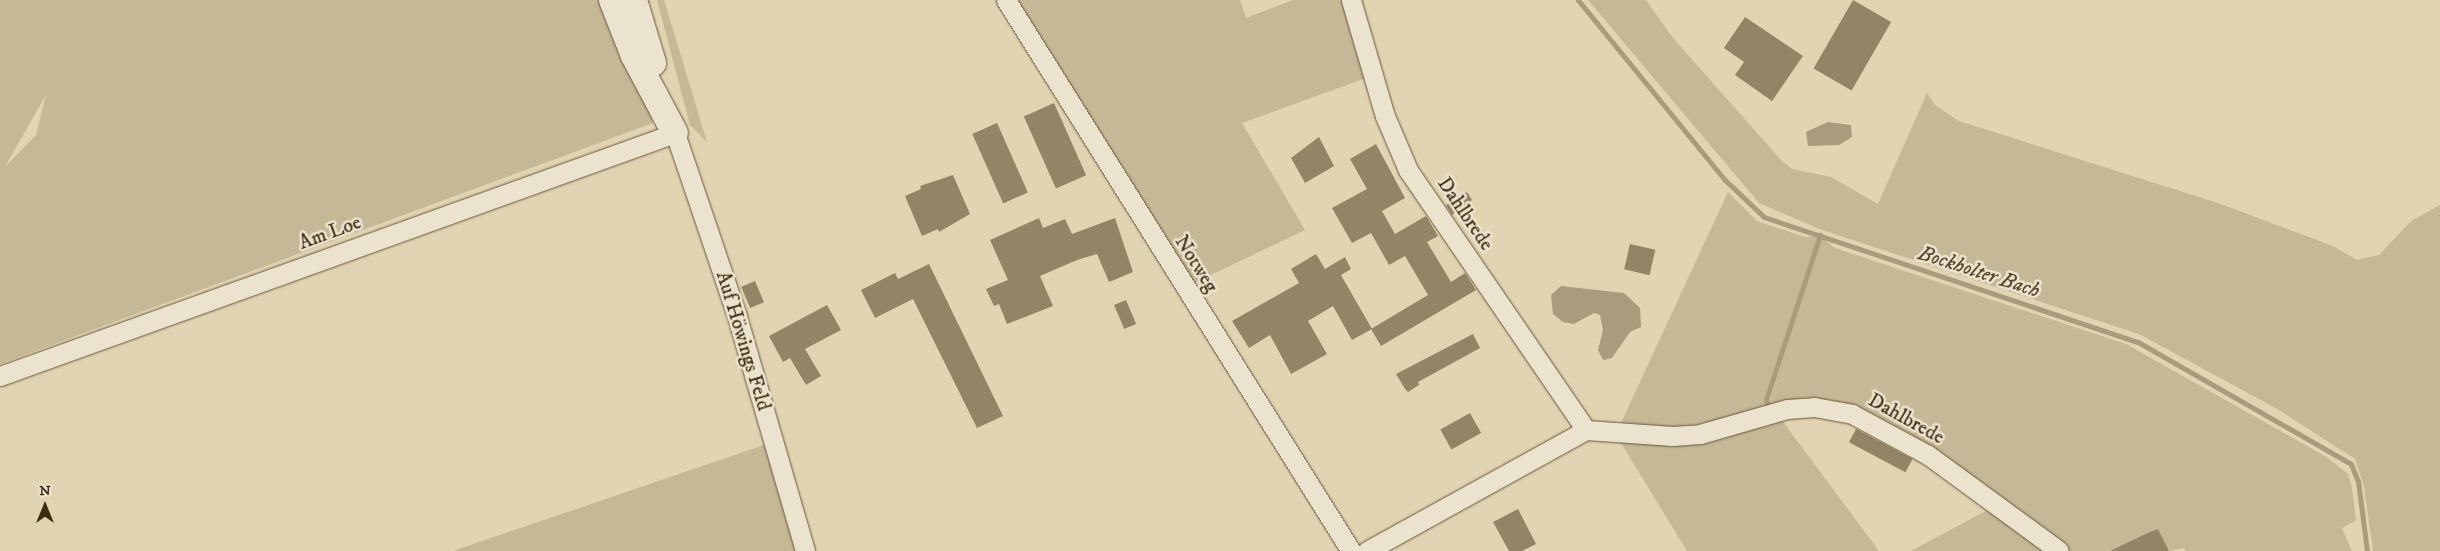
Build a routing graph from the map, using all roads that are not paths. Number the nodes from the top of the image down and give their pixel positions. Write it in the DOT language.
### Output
graph roads {
  1 [pos="612,0"];
  2 [pos="634,0"];
  3 [pos="1006,0"];
  4 [pos="1351,0"];
  5 [pos="675,133"];
  6 [pos="0,376"];
  7 [pos="1586,430"];
  8 [pos="805,551"];
  9 [pos="1351,551"];
  10 [pos="1367,551"];
  11 [pos="2059,551"];
  1 -- 5 [label="main road, Auf Höwings Feld"];
  2 -- 5 [label="main road, Auf Höwings Feld"];
  3 -- 9 [label="street, Notweg"];
  4 -- 7 [label="street, Dahlbrede"];
  5 -- 6 [label="street, Am Loe"];
  5 -- 8 [label="street, Auf Höwings Feld"];
  7 -- 10 [label="street"];
  7 -- 11 [label="street, Dahlbrede"];
}
